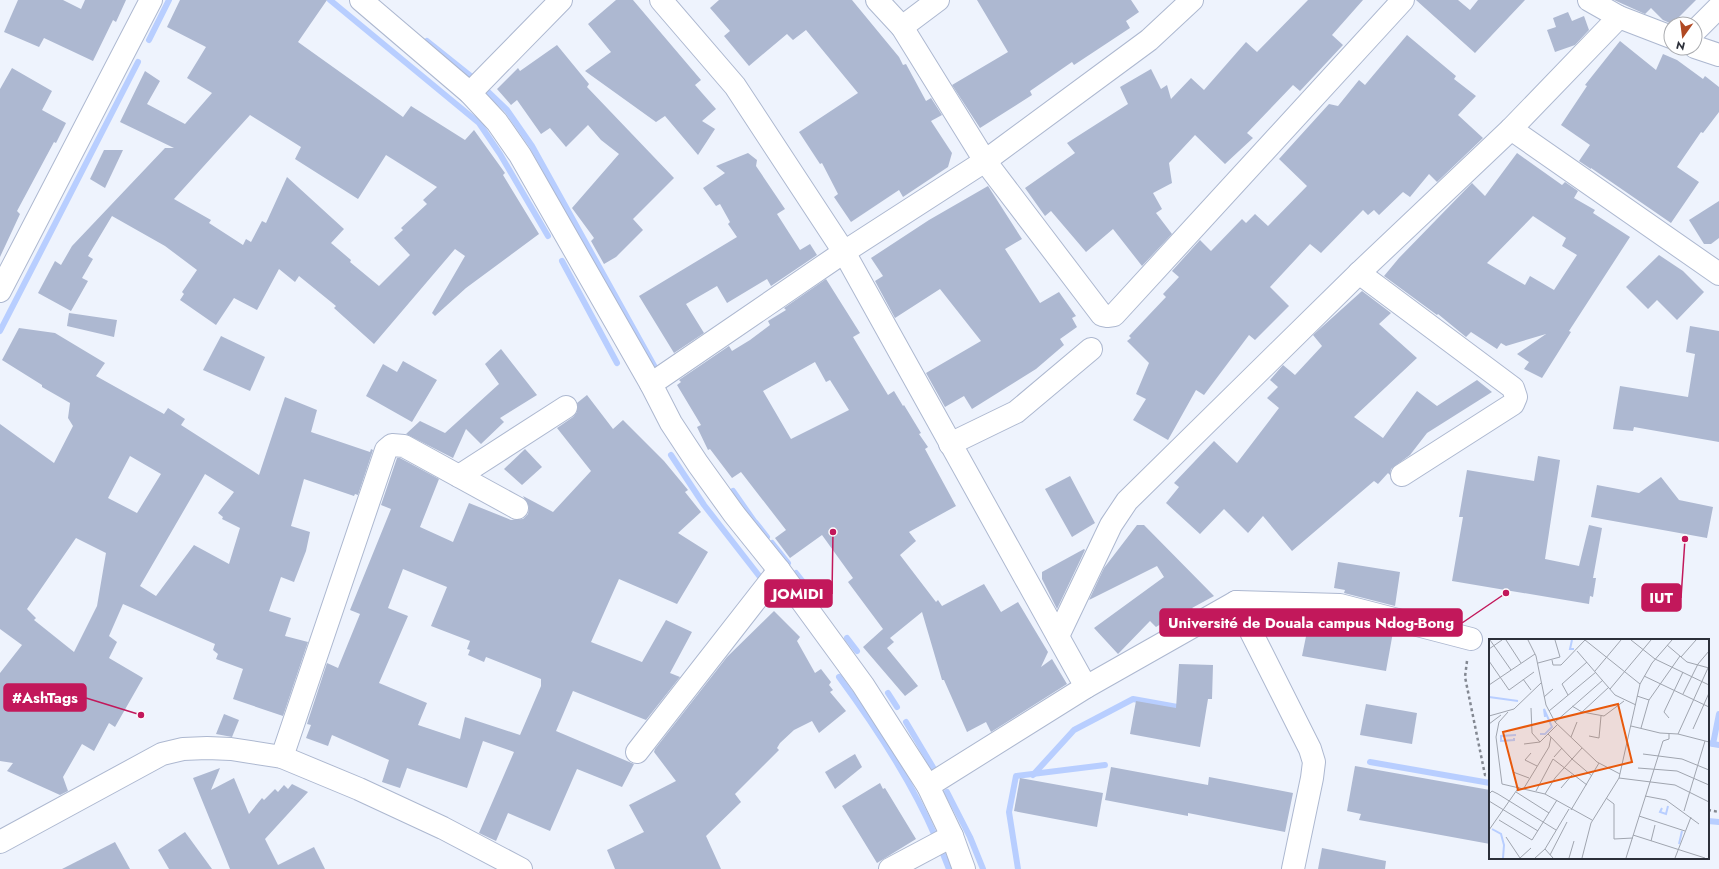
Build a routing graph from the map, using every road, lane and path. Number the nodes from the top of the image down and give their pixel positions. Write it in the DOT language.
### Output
graph roads {
  1 [pos="151,0"];
  2 [pos="361,0"];
  3 [pos="561,0"];
  4 [pos="661,0"];
  5 [pos="878,0"];
  6 [pos="938,0"];
  7 [pos="1192,0"];
  8 [pos="1403,0"];
  9 [pos="1589,0"];
  10 [pos="1719,8"];
  11 [pos="1619,17"];
  12 [pos="1703,23"];
  13 [pos="902,27"];
  14 [pos="1663,34"];
  15 [pos="1703,49"];
  16 [pos="1719,55"];
  17 [pos="470,93"];
  18 [pos="1511,129"];
  19 [pos="985,161"];
  20 [pos="844,252"];
  21 [pos="1359,273"];
  22 [pos="1719,274"];
  23 [pos="0,291"];
  24 [pos="1091,349"];
  25 [pos="651,384"];
  26 [pos="566,407"];
  27 [pos="950,444"];
  28 [pos="1402,474"];
  29 [pos="459,476"];
  30 [pos="517,508"];
  31 [pos="779,570"];
  32 [pos="1236,602"];
  33 [pos="1058,636"];
  34 [pos="1471,639"];
  35 [pos="1086,687"];
  36 [pos="637,752"];
  37 [pos="282,757"];
  38 [pos="1489,776"];
  39 [pos="928,786"];
  40 [pos="1709,810"];
  41 [pos="1719,812"];
  42 [pos="952,836"];
  43 [pos="0,842"];
  44 [pos="522,869"];
  45 [pos="890,869"];
  46 [pos="964,869"];
  47 [pos="1293,869"];
  1 -- 23 [label="street"];
  2 -- 17 [label="street"];
  3 -- 17 [label="street"];
  4 -- 20 [label="street"];
  5 -- 13 [label="street"];
  6 -- 13 [label="street"];
  7 -- 19 [label="street"];
  8 -- 19 [label="street"];
  9 -- 11 [label="street"];
  10 -- 12 [label="street"];
  11 -- 14 [label="street"];
  11 -- 18 [label="street"];
  13 -- 19 [label="street"];
  15 -- 16 [label="street"];
  17 -- 25 [label="street"];
  18 -- 21 [label="street"];
  18 -- 22 [label="street"];
  19 -- 20 [label="street"];
  20 -- 25 [label="street"];
  20 -- 27 [label="street"];
  21 -- 28 [label="street"];
  21 -- 33 [label="street"];
  24 -- 27 [label="street"];
  25 -- 31 [label="street"];
  26 -- 29 [label="street"];
  27 -- 33 [label="street"];
  29 -- 30 [label="street"];
  29 -- 37 [label="street"];
  31 -- 36 [label="street"];
  31 -- 39 [label="street"];
  32 -- 34 [label="street"];
  32 -- 35 [label="street"];
  32 -- 47 [label="street"];
  33 -- 35 [label="street"];
  34 -- 38 [label="path"];
  35 -- 39 [label="street"];
  37 -- 43 [label="street"];
  37 -- 44 [label="street"];
  39 -- 42 [label="street"];
  40 -- 41 [label="path"];
  42 -- 45 [label="street"];
  42 -- 46 [label="street"];
}
